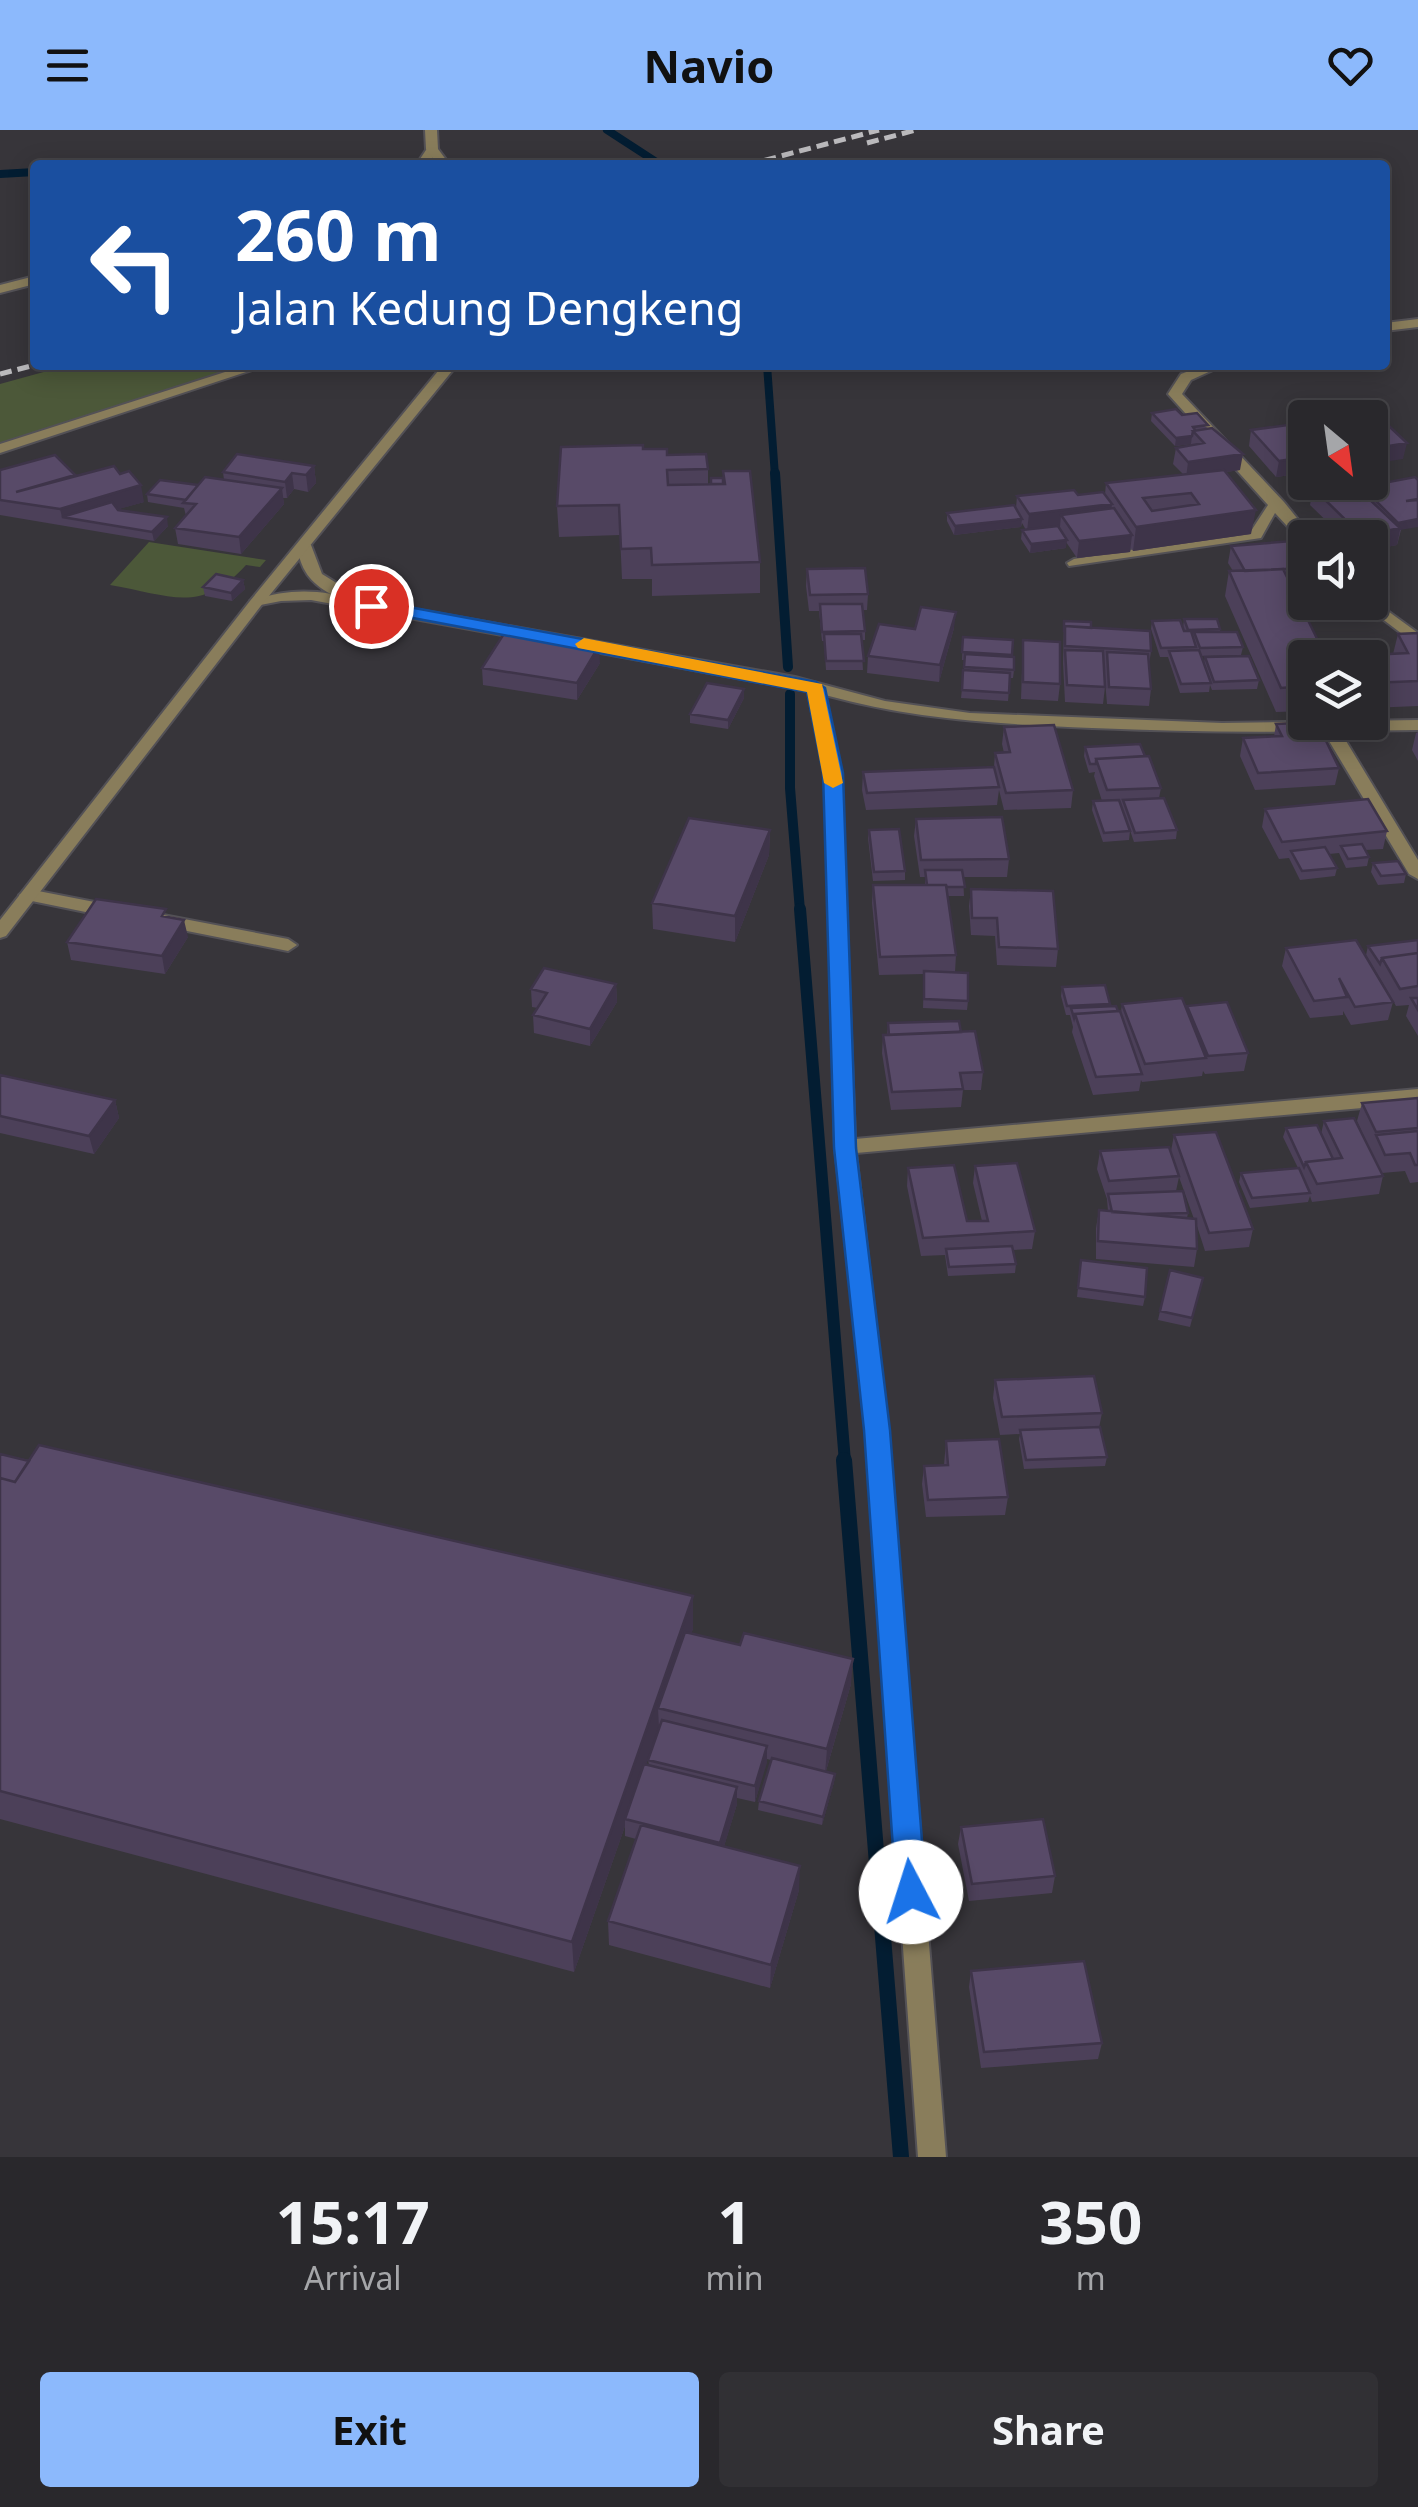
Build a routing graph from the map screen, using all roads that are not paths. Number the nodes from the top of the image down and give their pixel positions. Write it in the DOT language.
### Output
graph roads {
  1 [pos="431,130"];
  2 [pos="432,149"];
  3 [pos="425,160"];
  4 [pos="440,160"];
  5 [pos="30,281"];
  6 [pos="0,288"];
  7 [pos="1418,323"];
  8 [pos="1390,327"];
  9 [pos="244,370"];
  10 [pos="443,370"];
  11 [pos="1204,370"];
  12 [pos="0,448"];
  13 [pos="1279,505"];
  14 [pos="1291,520"];
  15 [pos="304,545"];
  16 [pos="1074,563"];
  17 [pos="255,604"];
  18 [pos="371,606"];
  19 [pos="1388,618"];
  20 [pos="1418,641"];
  21 [pos="816,688"];
  22 [pos="1418,725"];
  23 [pos="1388,726"];
  24 [pos="1288,727"];
  25 [pos="1337,740"];
  26 [pos="1418,874"];
  27 [pos="28,896"];
  28 [pos="0,932"];
  29 [pos="288,945"];
  30 [pos="1418,1096"];
  31 [pos="845,1148"];
  32 [pos="932,2157"];
  1 -- 2 [label="street"];
  2 -- 3 [label="street"];
  2 -- 4 [label="street"];
  5 -- 6 [label="street"];
  7 -- 8 [label="street"];
  9 -- 12 [label="street"];
  10 -- 15 [label="street"];
  11 -- 13 [label="street"];
  13 -- 14 [label="street"];
  13 -- 16 [label="street"];
  15 -- 17 [label="street"];
  15 -- 18 [label="street"];
  17 -- 18 [label="street"];
  17 -- 27 [label="street"];
  18 -- 21 [label="street"];
  19 -- 20 [label="street"];
  21 -- 24 [label="street"];
  21 -- 31 [label="street"];
  22 -- 23 [label="street"];
  25 -- 26 [label="street"];
  27 -- 28 [label="street"];
  27 -- 29 [label="street"];
  30 -- 31 [label="street"];
  31 -- 32 [label="street"];
}
